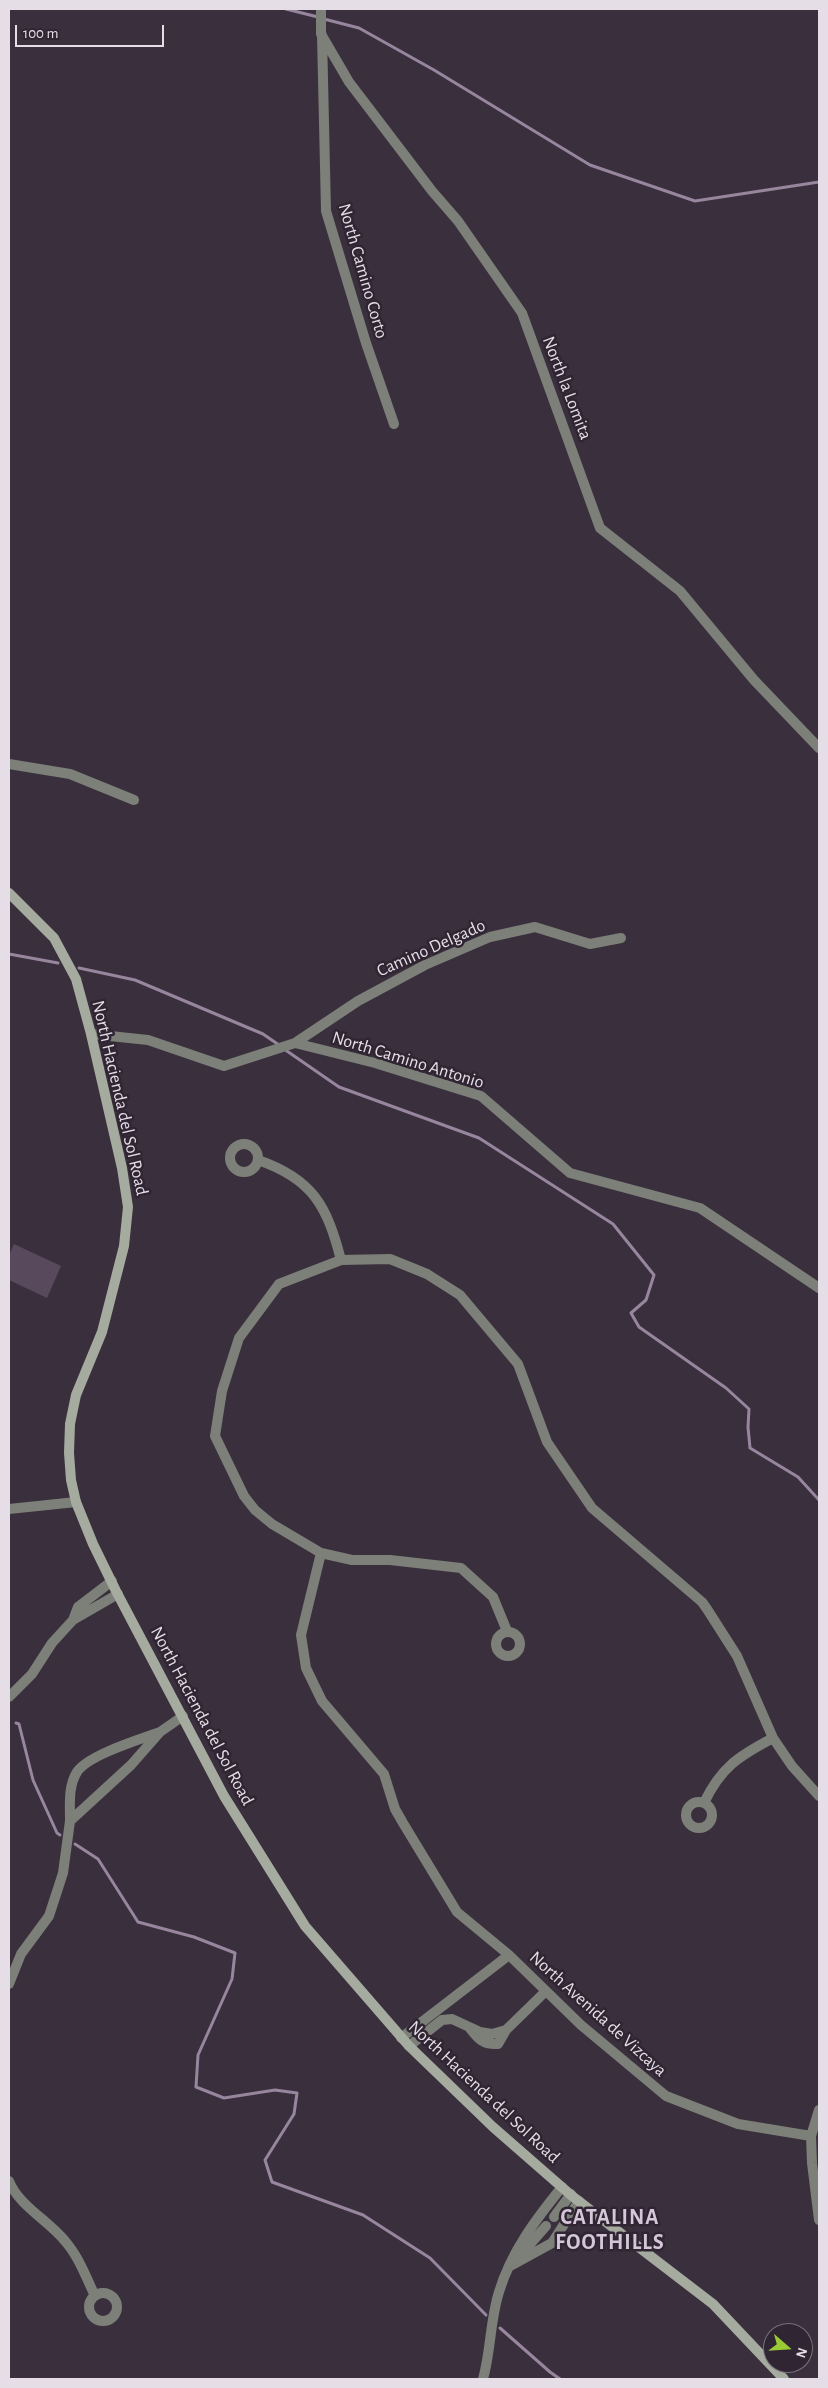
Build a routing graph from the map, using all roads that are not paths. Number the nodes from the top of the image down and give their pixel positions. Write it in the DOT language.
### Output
graph roads {
  1 [pos="321,9"];
  2 [pos="322,34"];
  3 [pos="394,424"];
  4 [pos="819,748"];
  5 [pos="9,764"];
  6 [pos="134,800"];
  7 [pos="9,893"];
  8 [pos="622,938"];
  9 [pos="91,1034"];
  10 [pos="296,1043"];
  11 [pos="258,1160"];
  12 [pos="341,1260"];
  13 [pos="819,1288"];
  14 [pos="76,1502"];
  15 [pos="9,1509"];
  16 [pos="320,1553"];
  17 [pos="112,1581"];
  18 [pos="118,1594"];
  19 [pos="73,1620"];
  20 [pos="507,1631"];
  21 [pos="9,1697"];
  22 [pos="183,1716"];
  23 [pos="160,1732"];
  24 [pos="773,1738"];
  25 [pos="819,1796"];
  26 [pos="704,1803"];
  27 [pos="70,1820"];
  28 [pos="509,1955"];
  29 [pos="9,1984"];
  30 [pos="546,1991"];
  31 [pos="401,2038"];
  32 [pos="409,2046"];
  33 [pos="819,2110"];
  34 [pos="811,2136"];
  35 [pos="9,2181"];
  36 [pos="562,2187"];
  37 [pos="575,2197"];
  38 [pos="554,2217"];
  39 [pos="819,2220"];
  40 [pos="546,2226"];
  41 [pos="510,2266"];
  42 [pos="95,2296"];
  43 [pos="484,2379"];
  44 [pos="784,2379"];
  1 -- 2 [label="street, North la Lomita"];
  2 -- 3 [label="street, North Camino Corto"];
  2 -- 4 [label="street, North la Lomita"];
  5 -- 6 [label="street"];
  7 -- 9 [label="street, North Hacienda del Sol Road"];
  8 -- 10 [label="street, Camino Delgado"];
  9 -- 10 [label="street"];
  9 -- 14 [label="street, North Hacienda del Sol Road"];
  10 -- 13 [label="street, North Camino Antonio"];
  11 -- 12 [label="street"];
  12 -- 16 [label="street"];
  12 -- 24 [label="street"];
  14 -- 15 [label="street"];
  14 -- 17 [label="street, North Hacienda del Sol Road"];
  16 -- 20 [label="street"];
  16 -- 28 [label="street, North Avenida de Vizcaya"];
  17 -- 18 [label="street, North Hacienda del Sol Road"];
  17 -- 19 [label="street"];
  18 -- 19 [label="street"];
  18 -- 22 [label="street, North Hacienda del Sol Road"];
  19 -- 21 [label="street"];
  22 -- 23 [label="street"];
  22 -- 31 [label="street, North Hacienda del Sol Road"];
  23 -- 27 [label="street"];
  23 -- 27 [label="street"];
  24 -- 25 [label="street"];
  24 -- 26 [label="street"];
  27 -- 29 [label="street"];
  28 -- 30 [label="street, North Avenida de Vizcaya"];
  28 -- 31 [label="street, North Avenida de Vizcaya"];
  30 -- 32 [label="street"];
  30 -- 34 [label="street, North Avenida de Vizcaya"];
  31 -- 32 [label="street, North Hacienda del Sol Road"];
  32 -- 36 [label="street, North Hacienda del Sol Road"];
  33 -- 34 [label="street"];
  34 -- 39 [label="street"];
  35 -- 42 [label="street"];
  36 -- 37 [label="street, North Hacienda del Sol Road"];
  36 -- 41 [label="street"];
  37 -- 38 [label="street"];
  37 -- 41 [label="street"];
  37 -- 44 [label="street, North Hacienda del Sol Road"];
  40 -- 41 [label="street"];
  41 -- 43 [label="street"];
}
